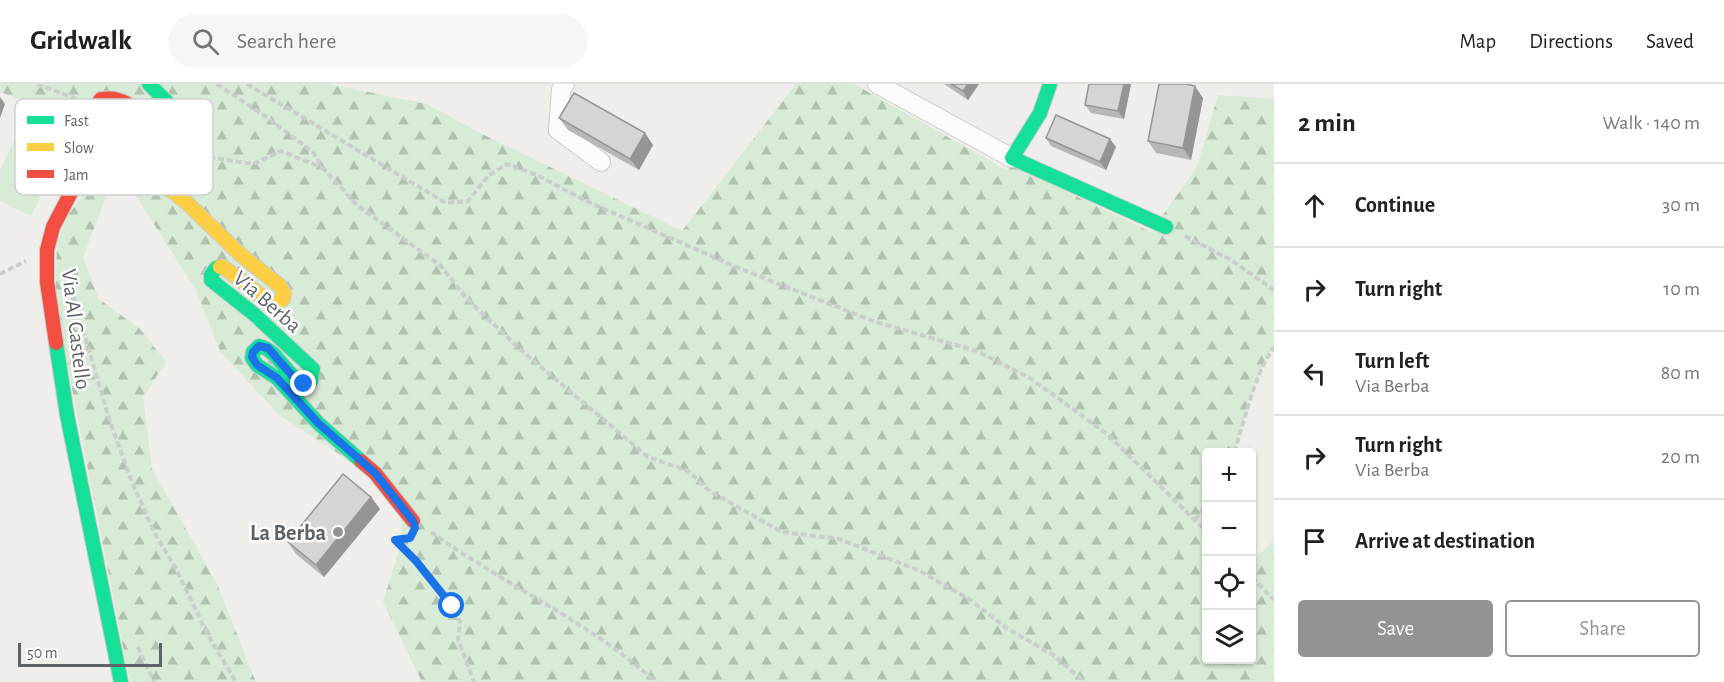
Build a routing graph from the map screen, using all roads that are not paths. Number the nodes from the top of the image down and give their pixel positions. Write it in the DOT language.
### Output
graph roads {
  1 [pos="148,84"];
  2 [pos="565,84"];
  3 [pos="877,84"];
  4 [pos="1050,84"];
  5 [pos="101,99"];
  6 [pos="120,99"];
  7 [pos="163,99"];
  8 [pos="1012,158"];
  9 [pos="601,162"];
  10 [pos="70,195"];
  11 [pos="176,195"];
  12 [pos="1166,227"];
  13 [pos="413,521"];
  14 [pos="121,682"];
  1 -- 7 [label="street, Via Al Castello"];
  2 -- 9 [label="street"];
  3 -- 8 [label="street"];
  4 -- 8 [label="street"];
  5 -- 6 [label="street, Via Al Castello"];
  8 -- 12 [label="street"];
  10 -- 14 [label="street, Via Al Castello"];
  11 -- 13 [label="street, Via Berba"];
}
